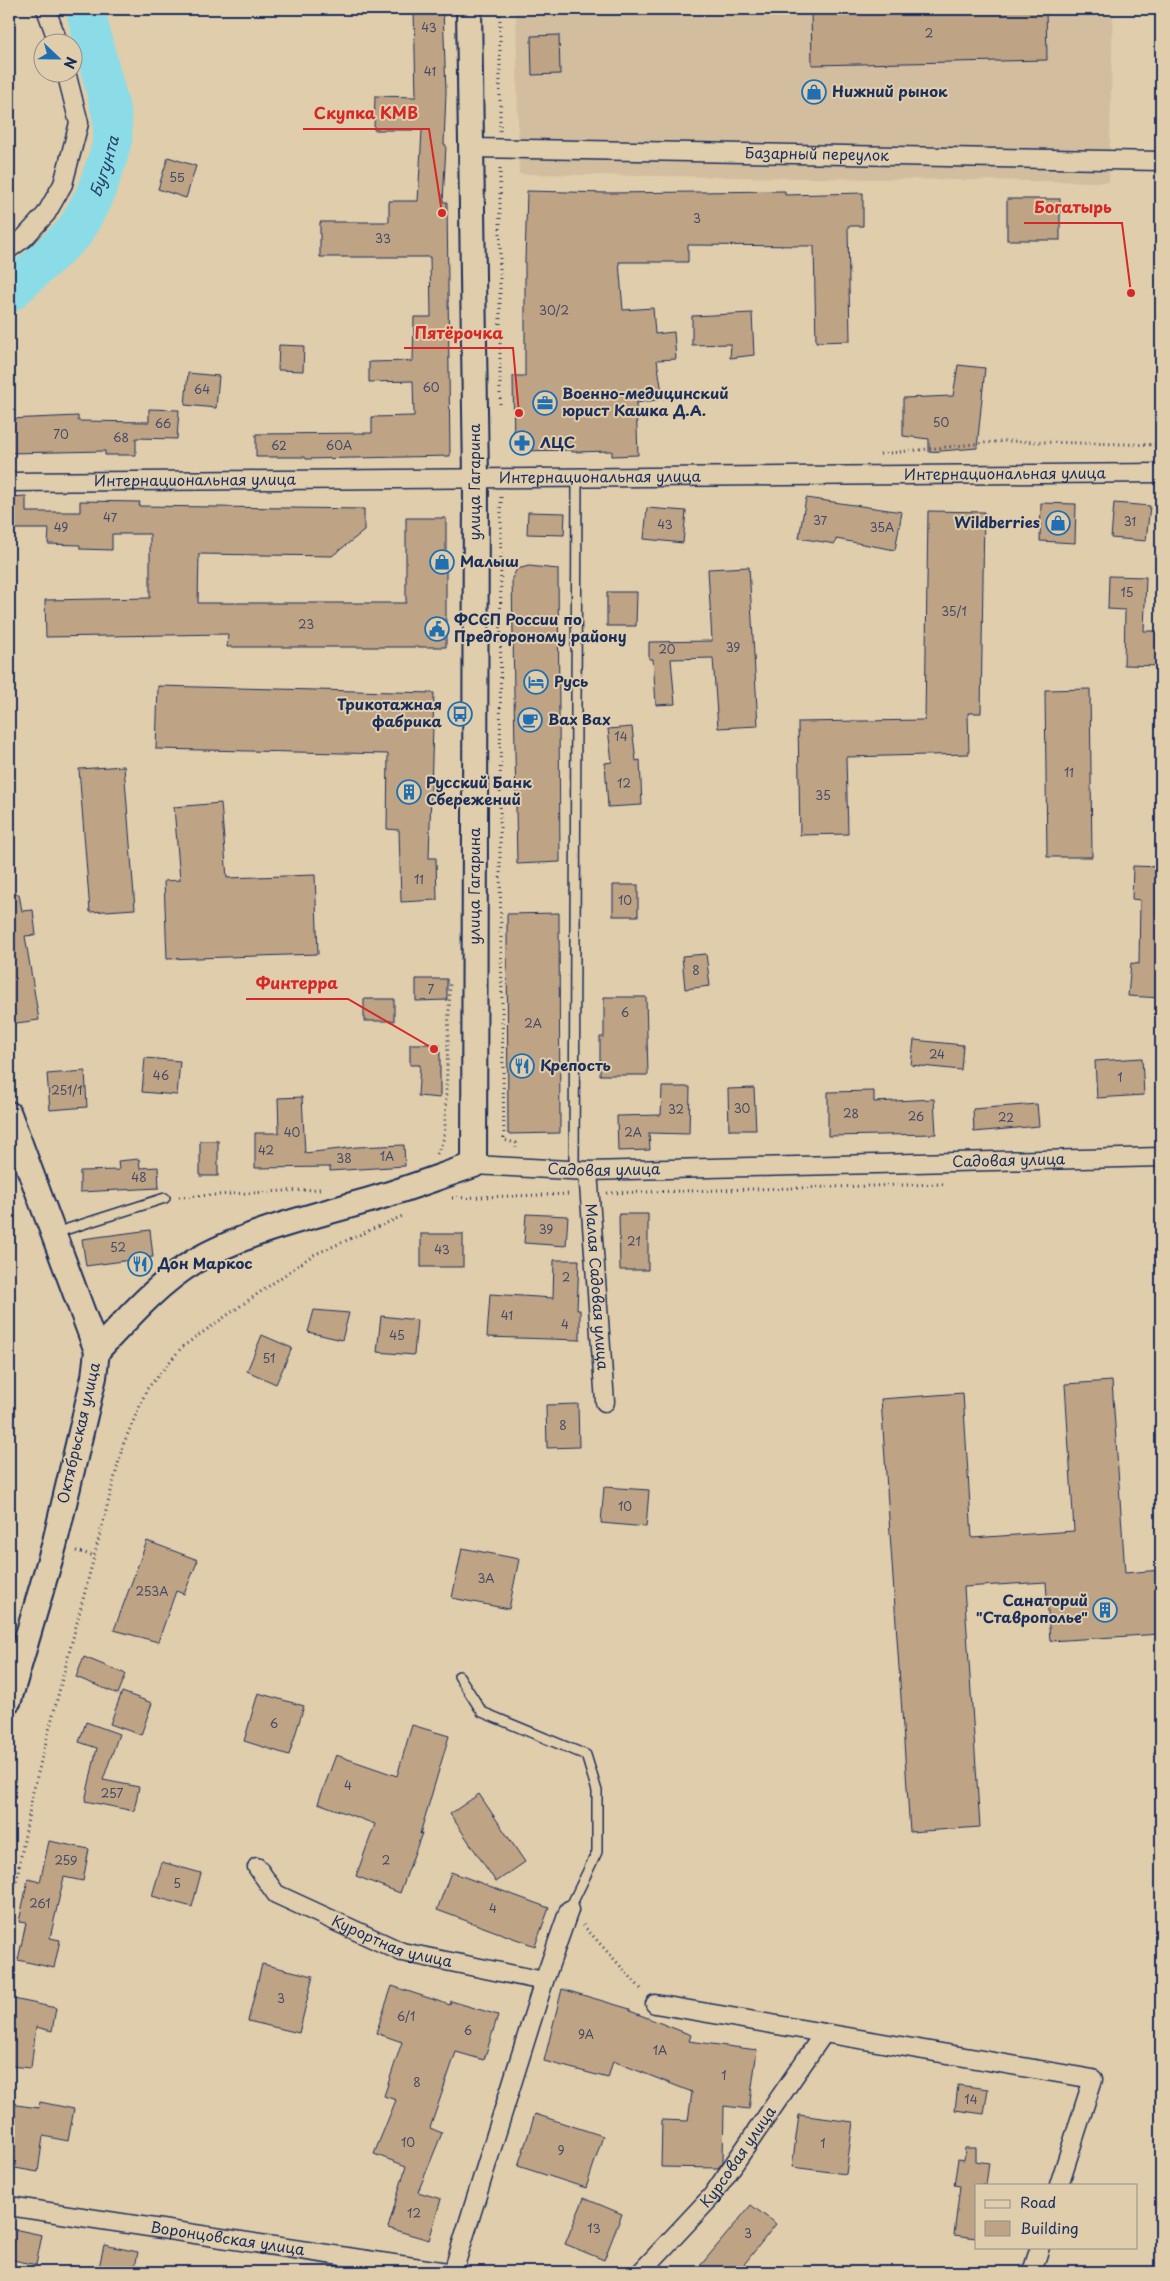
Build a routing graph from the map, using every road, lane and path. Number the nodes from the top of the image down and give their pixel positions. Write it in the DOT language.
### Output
graph roads {
  1 [pos="46,9"];
  2 [pos="469,9"];
  3 [pos="500,9"];
  4 [pos="54,32"];
  5 [pos="69,82"];
  6 [pos="472,148"];
  7 [pos="500,148"];
  8 [pos="1161,161"];
  9 [pos="9,249"];
  10 [pos="500,411"];
  11 [pos="1161,445"];
  12 [pos="878,454"];
  13 [pos="1161,473"];
  14 [pos="577,476"];
  15 [pos="476,477"];
  16 [pos="501,477"];
  17 [pos="9,482"];
  18 [pos="450,973"];
  19 [pos="9,1114"];
  20 [pos="1161,1157"];
  21 [pos="434,1158"];
  22 [pos="474,1165"];
  23 [pos="518,1167"];
  24 [pos="581,1171"];
  25 [pos="953,1183"];
  26 [pos="326,1189"];
  27 [pos="589,1194"];
  28 [pos="518,1196"];
  29 [pos="165,1198"];
  30 [pos="442,1198"];
  31 [pos="408,1213"];
  32 [pos="53,1234"];
  33 [pos="97,1351"];
  34 [pos="605,1402"];
  35 [pos="460,1676"];
  36 [pos="9,1700"];
  37 [pos="257,1868"];
  38 [pos="569,1910"];
  39 [pos="9,1920"];
  40 [pos="544,1982"];
  41 [pos="655,2004"];
  42 [pos="824,2033"];
  43 [pos="1059,2184"];
  44 [pos="9,2206"];
  45 [pos="1040,2248"];
  46 [pos="447,2272"];
  47 [pos="453,2272"];
  48 [pos="641,2272"];
  49 [pos="1032,2272"];
  1 -- 4 [label="street"];
  2 -- 6 [label="street, улица Гагарина"];
  3 -- 7 [label="path"];
  5 -- 9 [label="street"];
  6 -- 7 [label="street, Базарный переулок"];
  6 -- 15 [label="street, улица Гагарина"];
  7 -- 8 [label="street, Базарный переулок"];
  7 -- 10 [label="path"];
  11 -- 12 [label="path"];
  13 -- 14 [label="street, Интернациональная улица"];
  14 -- 16 [label="street, Интернациональная улица"];
  14 -- 24 [label="lane"];
  15 -- 16 [label="street, Интернациональная улица"];
  15 -- 17 [label="street, Интернациональная улица"];
  15 -- 22 [label="street, улица Гагарина"];
  16 -- 23 [label="path"];
  18 -- 21 [label="path"];
  19 -- 32 [label="street, Октябрьская улица"];
  20 -- 24 [label="street, Садовая улица"];
  22 -- 23 [label="street, Садовая улица"];
  22 -- 33 [label="street, Садовая улица"];
  23 -- 24 [label="street, Садовая улица"];
  23 -- 28 [label="path"];
  24 -- 27 [label="street, Малая Садовая улица"];
  25 -- 27 [label="path"];
  26 -- 29 [label="path"];
  27 -- 28 [label="path"];
  27 -- 34 [label="street, Малая Садовая улица"];
  28 -- 30 [label="path"];
  29 -- 32 [label="lane"];
  31 -- 39 [label="path"];
  32 -- 33 [label="street, Октябрьская улица"];
  33 -- 36 [label="street, Октябрьская улица"];
  35 -- 38 [label="lane"];
  37 -- 40 [label="street, Курортная улица"];
  38 -- 40 [label="street"];
  38 -- 41 [label="path"];
  40 -- 47 [label="street"];
  41 -- 42 [label="street"];
  42 -- 43 [label="street"];
  42 -- 48 [label="street, Курсовая улица"];
  44 -- 46 [label="street, Воронцовская улица"];
  45 -- 49 [label="street"];
}
